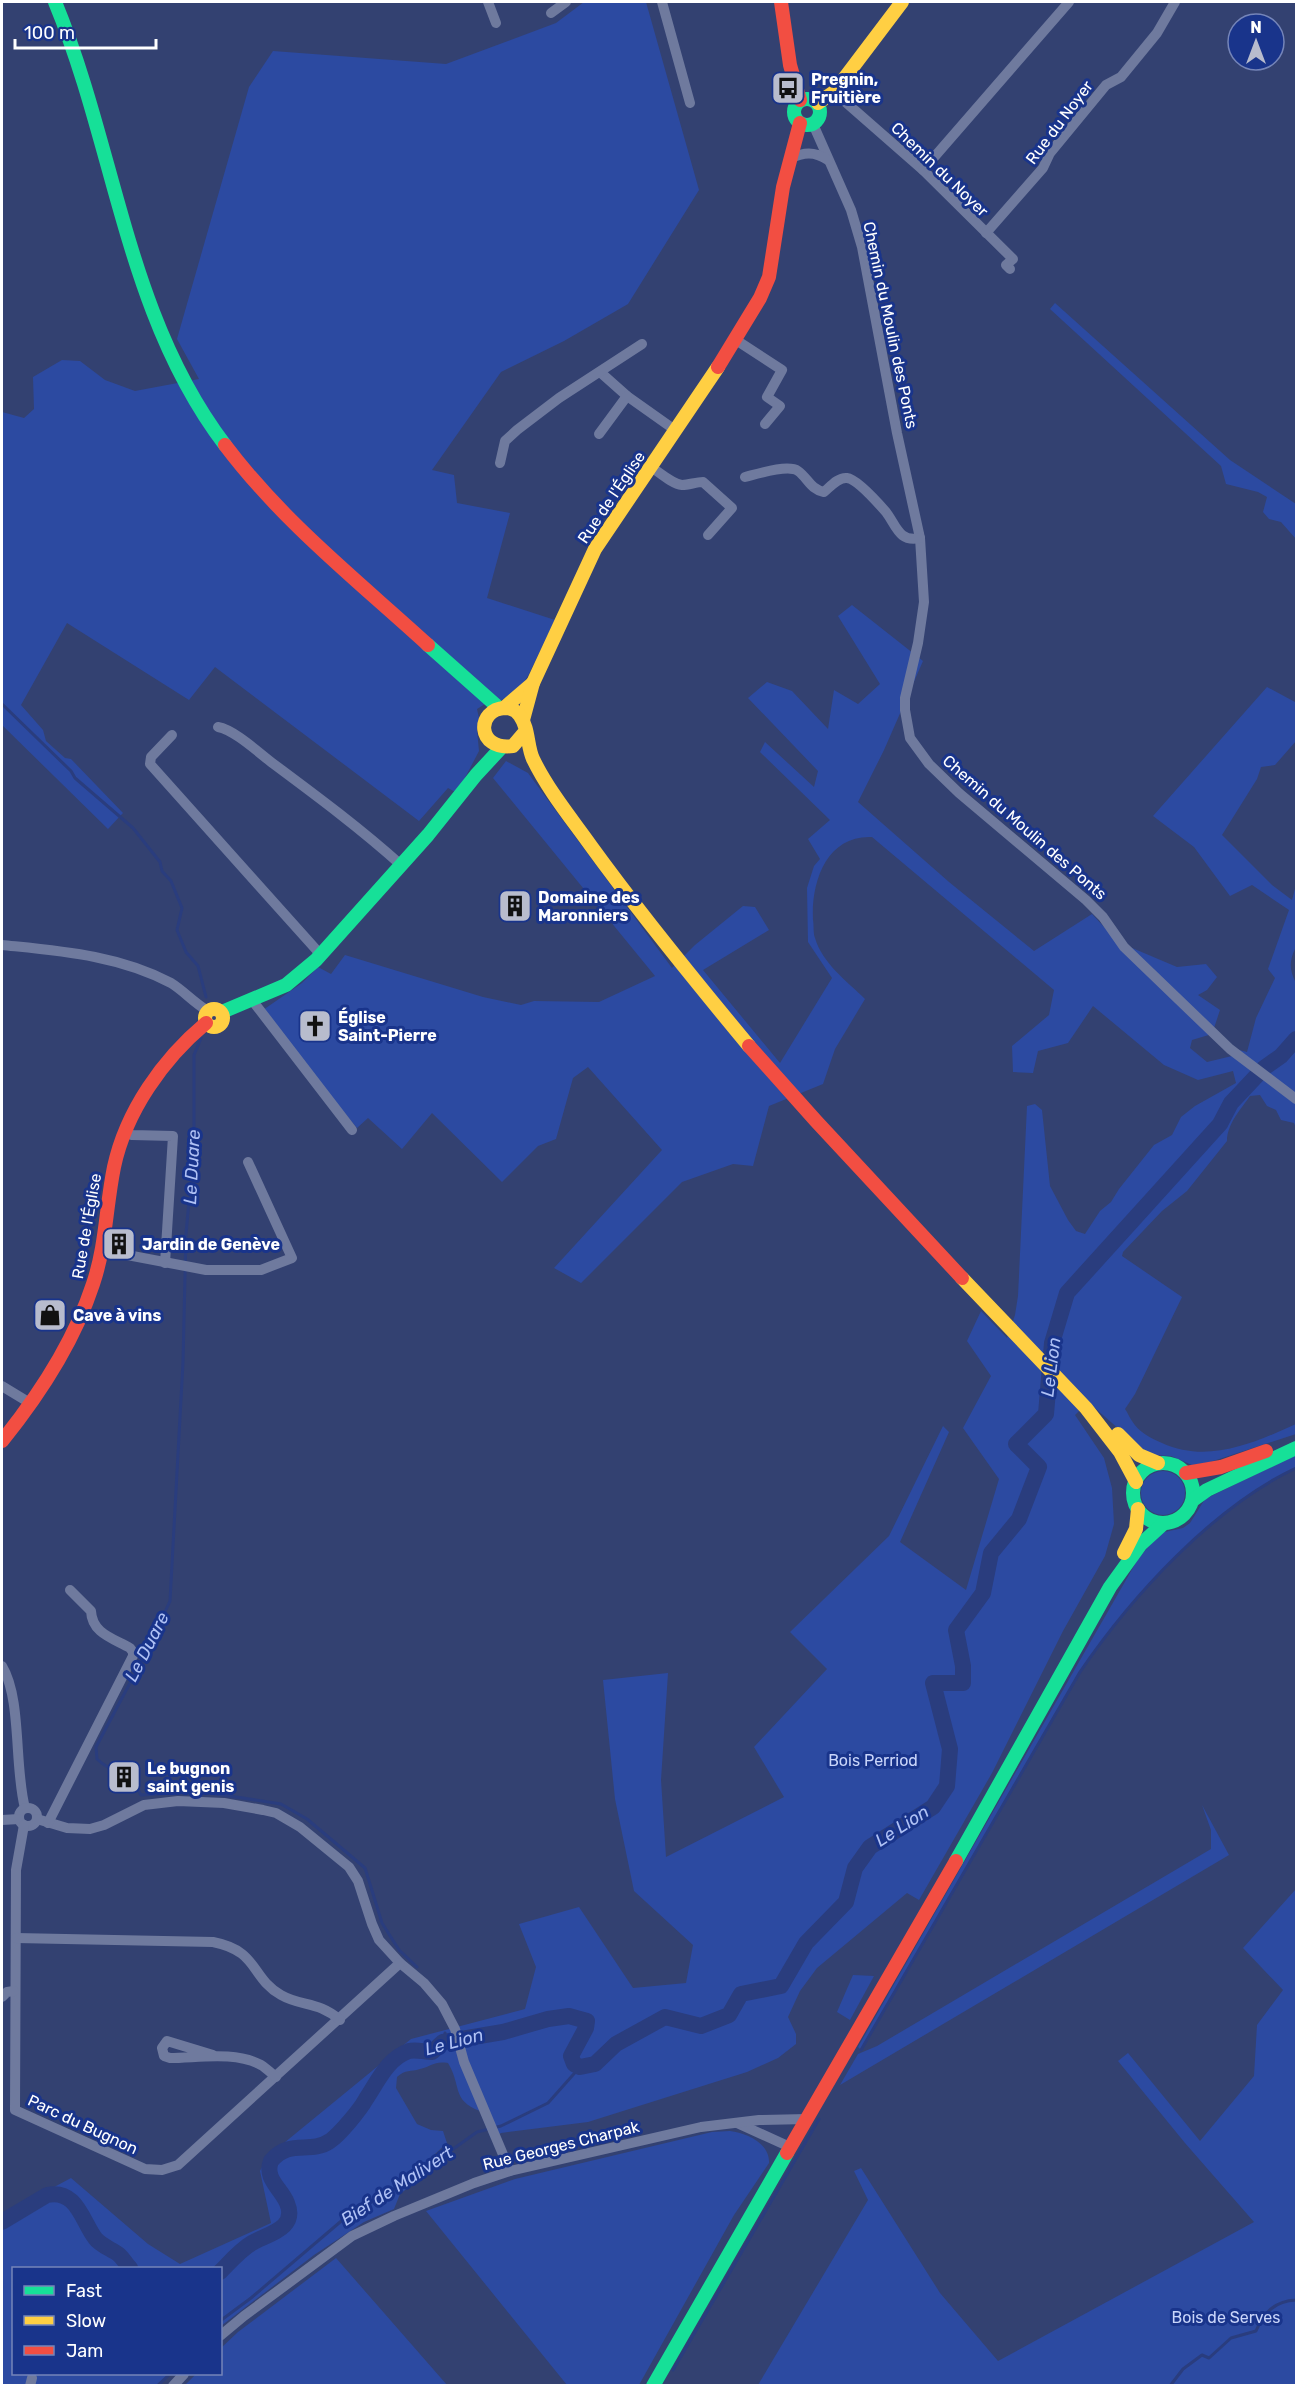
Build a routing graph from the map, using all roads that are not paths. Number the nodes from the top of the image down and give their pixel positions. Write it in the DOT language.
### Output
graph roads {
  1 [pos="55,2"];
  2 [pos="488,2"];
  3 [pos="566,2"];
  4 [pos="662,2"];
  5 [pos="781,2"];
  6 [pos="902,2"];
  7 [pos="1069,2"];
  8 [pos="1175,2"];
  9 [pos="551,13"];
  10 [pos="496,23"];
  11 [pos="834,92"];
  12 [pos="800,100"];
  13 [pos="690,103"];
  14 [pos="818,103"];
  15 [pos="806,124"];
  16 [pos="789,159"];
  17 [pos="828,160"];
  18 [pos="923,170"];
  19 [pos="986,233"];
  20 [pos="1010,269"];
  21 [pos="736,340"];
  22 [pos="642,344"];
  23 [pos="600,372"];
  24 [pos="627,396"];
  25 [pos="765,424"];
  26 [pos="675,430"];
  27 [pos="599,434"];
  28 [pos="501,464"];
  29 [pos="651,467"];
  30 [pos="745,477"];
  31 [pos="708,535"];
  32 [pos="920,538"];
  33 [pos="533,683"];
  34 [pos="495,711"];
  35 [pos="218,727"];
  36 [pos="523,727"];
  37 [pos="172,735"];
  38 [pos="486,737"];
  39 [pos="507,747"];
  40 [pos="534,763"];
  41 [pos="476,775"];
  42 [pos="401,865"];
  43 [pos="2,945"];
  44 [pos="321,955"];
  45 [pos="252,1000"];
  46 [pos="212,1015"];
  47 [pos="1296,1099"];
  48 [pos="352,1130"];
  49 [pos="124,1132"];
  50 [pos="248,1162"];
  51 [pos="101,1250"];
  52 [pos="165,1263"];
  53 [pos="2,1386"];
  54 [pos="30,1403"];
  55 [pos="1086,1408"];
  56 [pos="1296,1440"];
  57 [pos="2,1441"];
  58 [pos="1296,1448"];
  59 [pos="1158,1463"];
  60 [pos="1186,1473"];
  61 [pos="1136,1482"];
  62 [pos="1193,1500"];
  63 [pos="1138,1509"];
  64 [pos="1164,1523"];
  65 [pos="1110,1587"];
  66 [pos="70,1590"];
  67 [pos="2,1666"];
  68 [pos="25,1808"];
  69 [pos="37,1819"];
  70 [pos="2,1820"];
  71 [pos="21,1822"];
  72 [pos="48,1823"];
  73 [pos="16,1938"];
  74 [pos="400,1963"];
  75 [pos="15,1991"];
  76 [pos="2,1997"];
  77 [pos="340,2020"];
  78 [pos="213,2055"];
  79 [pos="276,2077"];
  80 [pos="807,2119"];
  81 [pos="737,2123"];
  82 [pos="790,2147"];
  83 [pos="510,2171"];
  84 [pos="222,2334"];
  85 [pos="653,2385"];
  1 -- 34 [label="main road"];
  2 -- 10 [label="street"];
  3 -- 9 [label="street"];
  4 -- 13 [label="street"];
  5 -- 12 [label="main road"];
  6 -- 11 [label="main road"];
  7 -- 18 [label="street"];
  8 -- 19 [label="street, Rue du Noyer"];
  11 -- 14 [label="main road"];
  11 -- 18 [label="street, Chemin du Noyer"];
  12 -- 14 [label="main road"];
  12 -- 15 [label="main road"];
  14 -- 15 [label="main road"];
  15 -- 16 [label="main road, Rue de l'Église"];
  15 -- 17 [label="street, Chemin du Moulin des Ponts"];
  16 -- 17 [label="street"];
  16 -- 21 [label="main road, Rue de l'Église"];
  17 -- 32 [label="street, Chemin du Moulin des Ponts"];
  18 -- 19 [label="street, Chemin du Noyer"];
  19 -- 20 [label="street, Chemin du Noyer"];
  21 -- 25 [label="street"];
  21 -- 26 [label="main road, Rue de l'Église"];
  22 -- 23 [label="street"];
  23 -- 24 [label="street"];
  23 -- 28 [label="street"];
  24 -- 26 [label="street"];
  24 -- 27 [label="street"];
  26 -- 29 [label="main road, Rue de l'Église"];
  29 -- 31 [label="street"];
  29 -- 33 [label="main road, Rue de l'Église"];
  30 -- 32 [label="street"];
  32 -- 47 [label="street, Chemin du Moulin des Ponts"];
  33 -- 34 [label="main road, Rue de l'Église"];
  33 -- 36 [label="main road, Rue de l'Église"];
  34 -- 36 [label="main road"];
  34 -- 38 [label="main road"];
  35 -- 42 [label="street"];
  36 -- 39 [label="main road"];
  36 -- 40 [label="main road"];
  37 -- 44 [label="street"];
  38 -- 39 [label="main road"];
  38 -- 41 [label="main road, Rue de l'Église"];
  39 -- 40 [label="main road"];
  39 -- 41 [label="main road, Rue de l'Église"];
  40 -- 55 [label="main road"];
  41 -- 42 [label="main road, Rue de l'Église"];
  42 -- 44 [label="main road, Rue de l'Église"];
  43 -- 46 [label="street"];
  44 -- 45 [label="main road, Rue de l'Église"];
  45 -- 46 [label="main road, Rue de l'Église"];
  45 -- 48 [label="street"];
  46 -- 49 [label="main road, Rue de l'Église"];
  49 -- 51 [label="main road, Rue de l'Église"];
  49 -- 52 [label="street"];
  50 -- 52 [label="street"];
  51 -- 52 [label="street"];
  51 -- 54 [label="main road, Rue de l'Église"];
  53 -- 54 [label="street"];
  54 -- 57 [label="main road, Rue de l'Église"];
  55 -- 59 [label="main road"];
  55 -- 61 [label="main road"];
  56 -- 60 [label="main road"];
  58 -- 62 [label="main road"];
  59 -- 60 [label="main road"];
  59 -- 61 [label="main road"];
  60 -- 62 [label="main road"];
  61 -- 63 [label="main road"];
  62 -- 64 [label="main road"];
  63 -- 64 [label="main road"];
  63 -- 65 [label="main road"];
  64 -- 65 [label="main road"];
  65 -- 80 [label="main road"];
  66 -- 72 [label="street"];
  67 -- 68 [label="street"];
  68 -- 69 [label="street"];
  68 -- 71 [label="street"];
  69 -- 71 [label="street"];
  69 -- 72 [label="street"];
  70 -- 71 [label="street"];
  71 -- 73 [label="street, Parc du Bugnon"];
  72 -- 74 [label="street"];
  73 -- 75 [label="street, Parc du Bugnon"];
  73 -- 77 [label="street"];
  74 -- 77 [label="street, Parc du Bugnon"];
  74 -- 83 [label="street"];
  75 -- 76 [label="street"];
  75 -- 79 [label="street, Parc du Bugnon"];
  77 -- 79 [label="street, Parc du Bugnon"];
  78 -- 79 [label="street"];
  80 -- 81 [label="street, Rue Georges Charpak"];
  80 -- 82 [label="main road"];
  81 -- 82 [label="street"];
  81 -- 83 [label="street, Rue Georges Charpak"];
  82 -- 85 [label="main road"];
  83 -- 84 [label="street, Rue Georges Charpak"];
}
